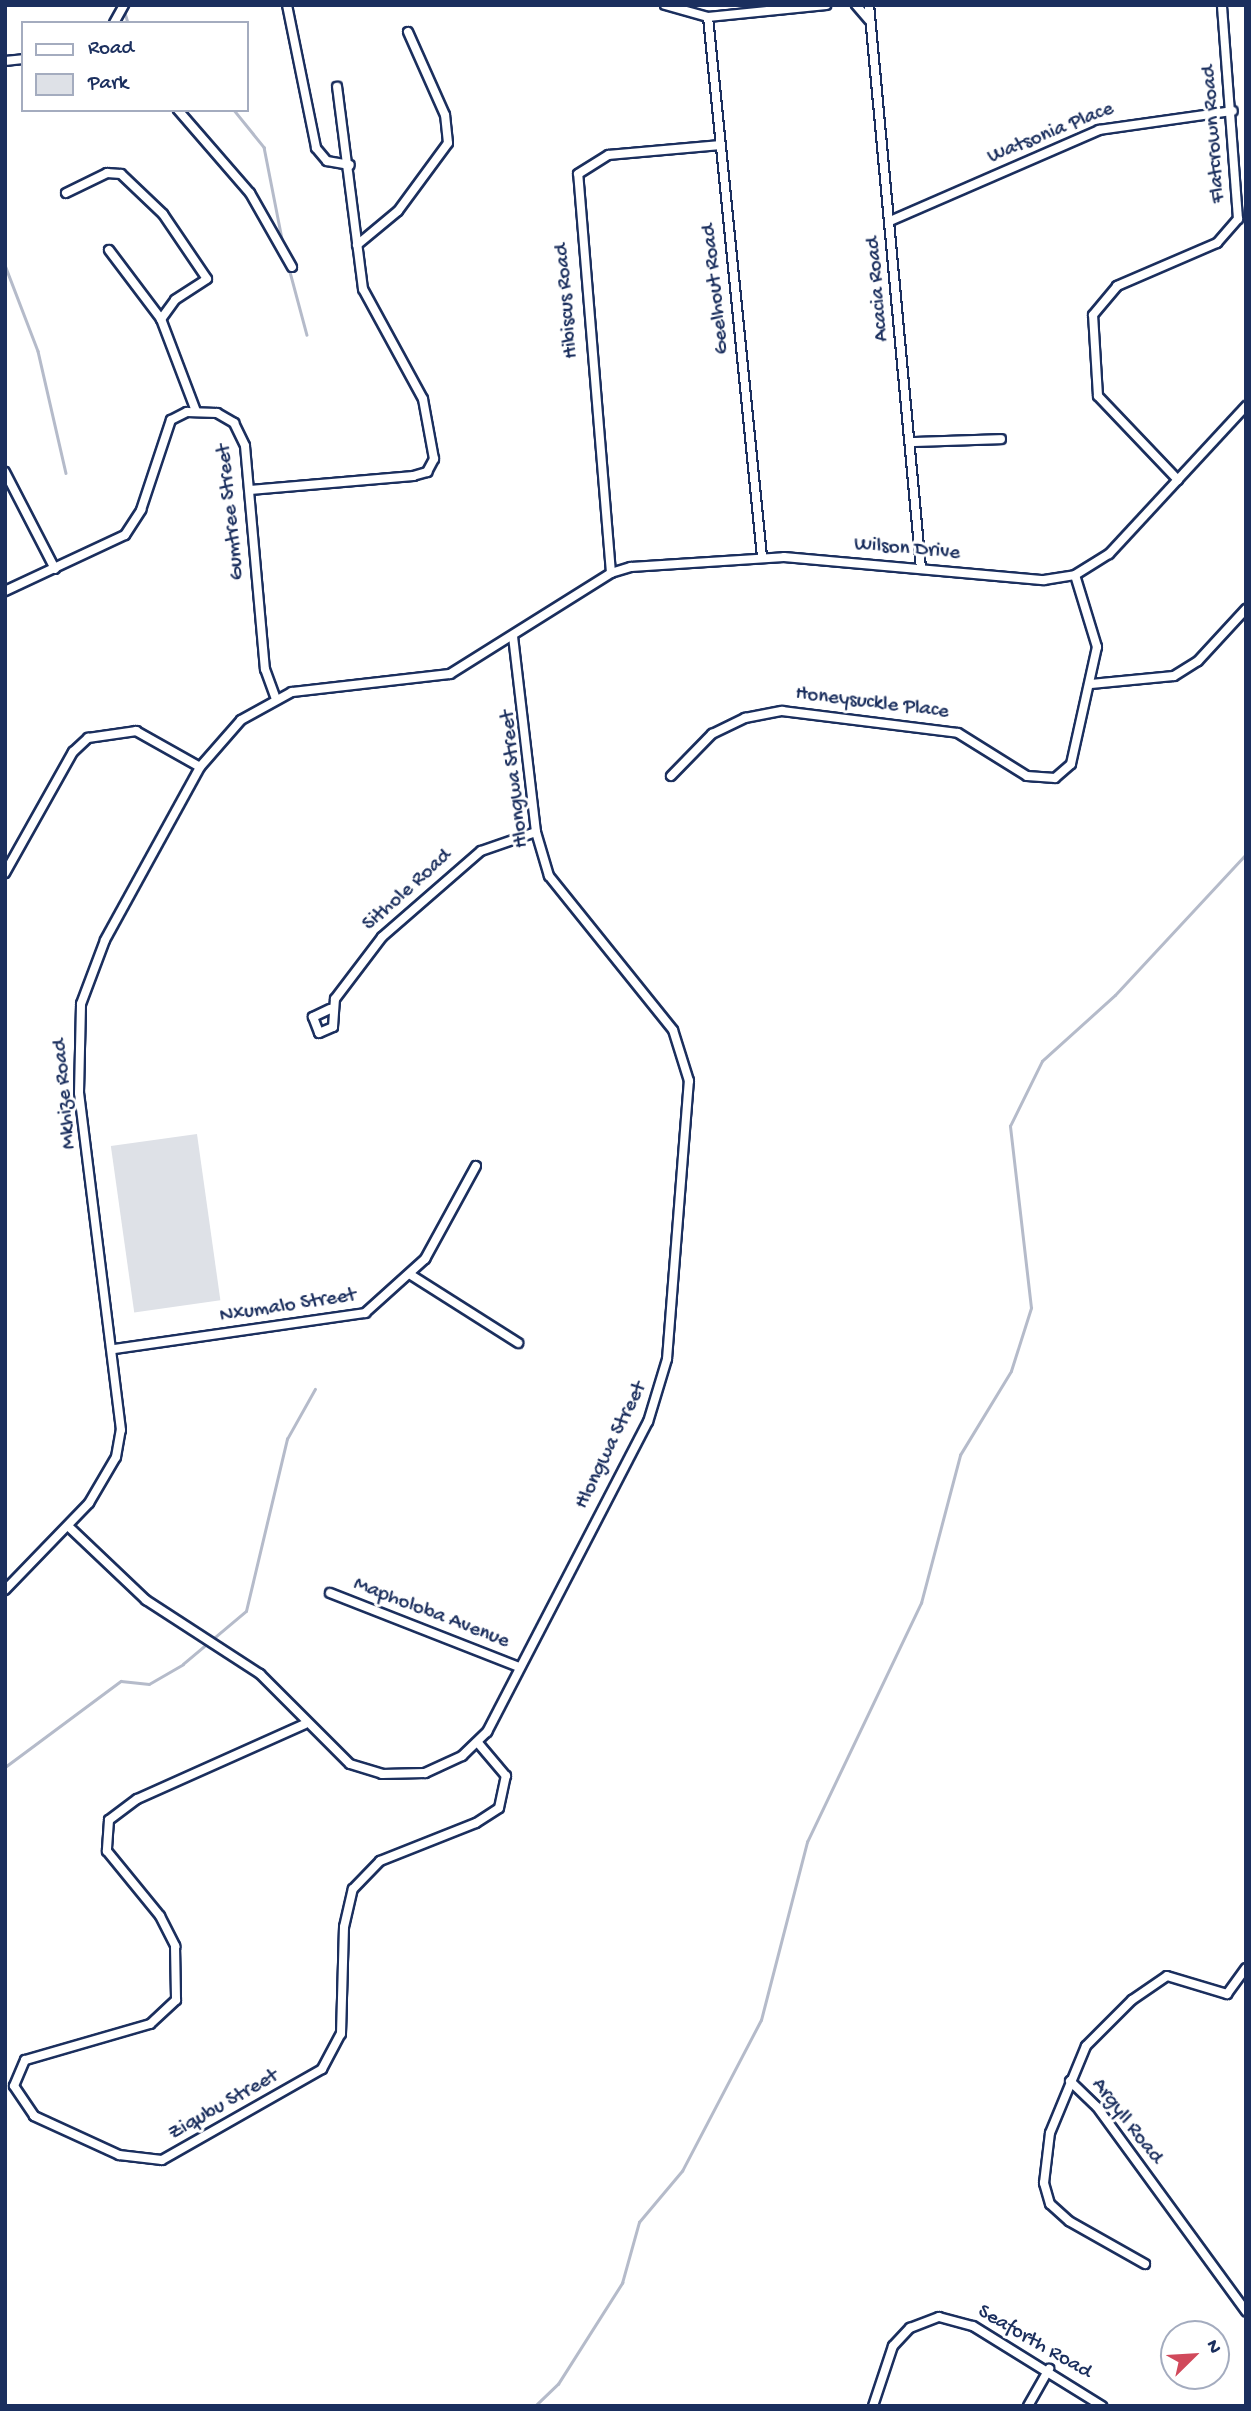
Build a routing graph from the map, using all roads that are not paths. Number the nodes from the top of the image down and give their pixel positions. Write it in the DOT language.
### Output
graph roads {
  1 [pos="124,5"];
  2 [pos="287,5"];
  3 [pos="665,5"];
  4 [pos="826,5"];
  5 [pos="856,5"];
  6 [pos="869,5"];
  7 [pos="1222,5"];
  8 [pos="708,18"];
  9 [pos="115,21"];
  10 [pos="871,22"];
  11 [pos="408,32"];
  12 [pos="337,87"];
  13 [pos="1233,111"];
  14 [pos="180,112"];
  15 [pos="720,145"];
  16 [pos="350,165"];
  17 [pos="66,193"];
  18 [pos="890,220"];
  19 [pos="357,245"];
  20 [pos="109,250"];
  21 [pos="292,267"];
  22 [pos="162,319"];
  23 [pos="1246,406"];
  24 [pos="196,411"];
  25 [pos="1001,439"];
  26 [pos="911,442"];
  27 [pos="5,472"];
  28 [pos="1178,480"];
  29 [pos="250,490"];
  30 [pos="762,557"];
  31 [pos="55,569"];
  32 [pos="920,569"];
  33 [pos="611,573"];
  34 [pos="1075,575"];
  35 [pos="5,591"];
  36 [pos="1246,609"];
  37 [pos="513,637"];
  38 [pos="1091,684"];
  39 [pos="275,697"];
  40 [pos="200,766"];
  41 [pos="671,776"];
  42 [pos="536,832"];
  43 [pos="6,869"];
  44 [pos="330,1009"];
  45 [pos="476,1166"];
  46 [pos="411,1275"];
  47 [pos="518,1343"];
  48 [pos="115,1349"];
  49 [pos="68,1526"];
  50 [pos="5,1590"];
  51 [pos="330,1593"];
  52 [pos="519,1667"];
  53 [pos="305,1724"];
  54 [pos="478,1743"];
  55 [pos="1246,1968"];
  56 [pos="1070,2081"];
  57 [pos="1145,2264"];
  58 [pos="1246,2311"];
  59 [pos="1049,2370"];
  60 [pos="873,2406"];
  61 [pos="1028,2406"];
  62 [pos="1102,2406"];
  1 -- 9 [label="street"];
  2 -- 16 [label="street"];
  3 -- 8 [label="street"];
  4 -- 8 [label="street"];
  5 -- 10 [label="street"];
  6 -- 10 [label="street, Acacia Road"];
  7 -- 13 [label="street, Flatcrown Road"];
  8 -- 15 [label="street, Geelhout Road"];
  10 -- 18 [label="street, Acacia Road"];
  11 -- 19 [label="street"];
  12 -- 16 [label="street"];
  13 -- 18 [label="street, Watsonia Place"];
  13 -- 28 [label="street, Flatcrown Road"];
  14 -- 21 [label="street"];
  15 -- 30 [label="street, Geelhout Road"];
  15 -- 33 [label="street, Hibiscus Road"];
  16 -- 19 [label="street"];
  17 -- 22 [label="street"];
  18 -- 26 [label="street, Acacia Road"];
  19 -- 29 [label="street"];
  20 -- 22 [label="street"];
  22 -- 24 [label="street"];
  23 -- 28 [label="street, Wilson Drive"];
  24 -- 29 [label="street, Gumtree Street"];
  24 -- 31 [label="street"];
  25 -- 26 [label="street"];
  26 -- 32 [label="street, Acacia Road"];
  27 -- 31 [label="street"];
  28 -- 34 [label="street, Wilson Drive"];
  29 -- 39 [label="street, Gumtree Street"];
  30 -- 32 [label="street, Wilson Drive"];
  30 -- 33 [label="street, Wilson Drive"];
  31 -- 35 [label="street"];
  32 -- 34 [label="street, Wilson Drive"];
  33 -- 37 [label="street, Wilson Drive"];
  34 -- 38 [label="street"];
  36 -- 38 [label="street"];
  37 -- 39 [label="street, Mkhize Road"];
  37 -- 42 [label="street, Hlongwa Street"];
  38 -- 41 [label="street, Honeysuckle Place"];
  39 -- 40 [label="street, Mkhize Road"];
  40 -- 43 [label="street"];
  40 -- 48 [label="street, Mkhize Road"];
  42 -- 44 [label="street, Sithole Road"];
  42 -- 52 [label="street, Hlongwa Street"];
  45 -- 46 [label="street, Nxumalo Street"];
  46 -- 47 [label="street"];
  46 -- 48 [label="street, Nxumalo Street"];
  48 -- 49 [label="street, Mkhize Road"];
  49 -- 50 [label="street, Mkhize Road"];
  49 -- 53 [label="street"];
  51 -- 52 [label="street, Mapholoba Avenue"];
  52 -- 54 [label="street, Hlongwa Street"];
  53 -- 54 [label="street"];
  53 -- 54 [label="street, Ziqubu Street"];
  55 -- 56 [label="street"];
  56 -- 57 [label="street, Argyll Road"];
  56 -- 58 [label="street, Argyll Road"];
  59 -- 60 [label="street, Seaforth Road"];
  59 -- 61 [label="street"];
  59 -- 62 [label="street, Seaforth Road"];
}
